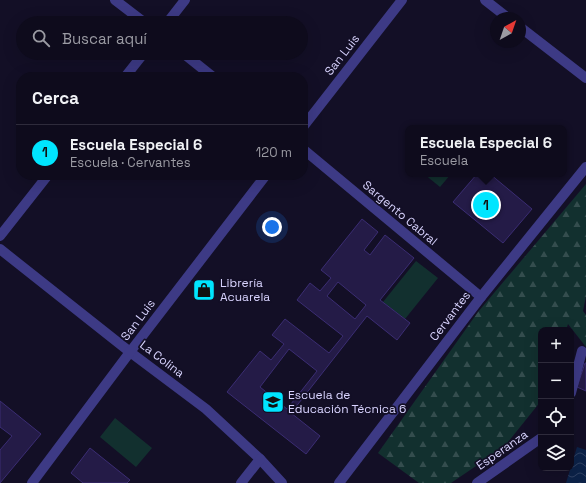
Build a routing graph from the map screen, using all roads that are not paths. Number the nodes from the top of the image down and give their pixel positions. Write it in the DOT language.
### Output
graph roads {
  1 [pos="115,0"];
  2 [pos="185,0"];
  3 [pos="402,0"];
  4 [pos="485,0"];
  5 [pos="500,12"];
  6 [pos="136,16"];
  7 [pos="172,16"];
  8 [pos="526,32"];
  9 [pos="138,60"];
  10 [pos="192,60"];
  11 [pos="129,72"];
  12 [pos="207,72"];
  13 [pos="586,78"];
  14 [pos="308,121"];
  15 [pos="308,153"];
  16 [pos="586,167"];
  17 [pos="44,180"];
  18 [pos="262,180"];
  19 [pos="0,236"];
  20 [pos="0,249"];
  21 [pos="481,297"];
  22 [pos="582,351"];
  23 [pos="130,352"];
  24 [pos="574,382"];
  25 [pos="538,440"];
  26 [pos="260,459"];
  27 [pos="32,483"];
  28 [pos="241,483"];
  29 [pos="282,483"];
  30 [pos="339,483"];
  31 [pos="477,483"];
  1 -- 6 [label="street"];
  2 -- 7 [label="street"];
  3 -- 14 [label="street, San Luis"];
  4 -- 5 [label="street"];
  8 -- 13 [label="street"];
  9 -- 11 [label="street"];
  10 -- 12 [label="street"];
  15 -- 21 [label="street, Sargento Cabral"];
  16 -- 21 [label="street, Cervantes"];
  17 -- 19 [label="street"];
  18 -- 23 [label="street, San Luis"];
  20 -- 23 [label="street, La Colina"];
  21 -- 30 [label="street, Cervantes"];
  22 -- 24 [label="street"];
  23 -- 26 [label="street, La Colina"];
  23 -- 27 [label="street, San Luis"];
  25 -- 31 [label="street, Esperanza"];
  26 -- 28 [label="street"];
  26 -- 29 [label="street, La Colina"];
}
